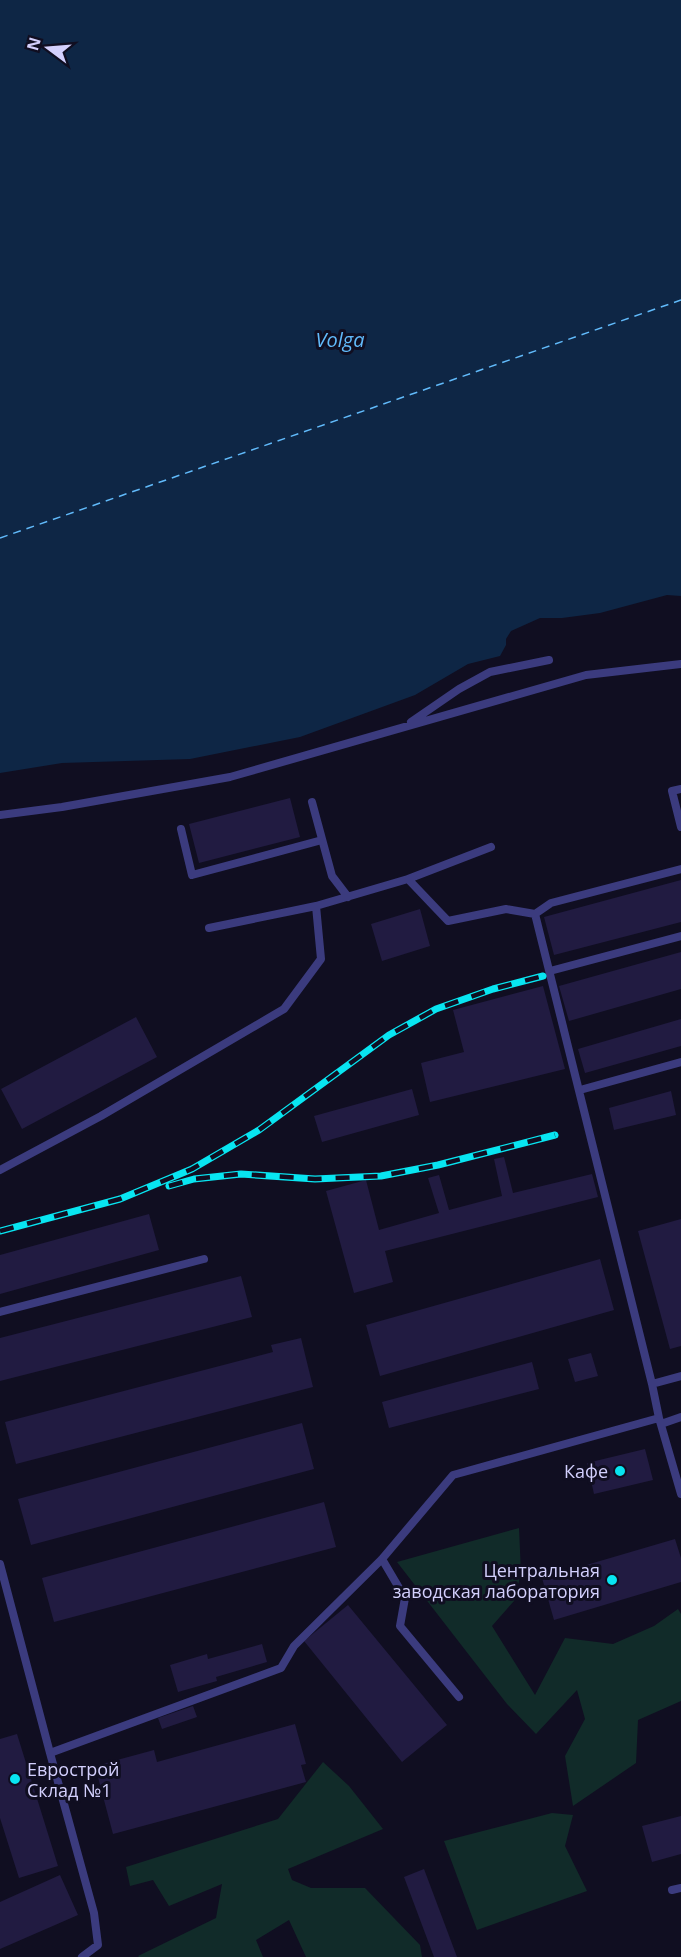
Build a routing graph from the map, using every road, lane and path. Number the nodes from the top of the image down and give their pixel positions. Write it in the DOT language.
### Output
graph roads {
  1 [pos="549,660"];
  2 [pos="681,664"];
  3 [pos="406,726"];
  4 [pos="681,789"];
  5 [pos="312,802"];
  6 [pos="0,815"];
  7 [pos="681,827"];
  8 [pos="181,829"];
  9 [pos="322,840"];
  10 [pos="491,847"];
  11 [pos="681,868"];
  12 [pos="408,879"];
  13 [pos="348,897"];
  14 [pos="316,906"];
  15 [pos="535,914"];
  16 [pos="209,928"];
  17 [pos="681,936"];
  18 [pos="550,971"];
  19 [pos="681,1062"];
  20 [pos="580,1090"];
  21 [pos="0,1170"];
  22 [pos="204,1258"];
  23 [pos="0,1312"];
  24 [pos="681,1376"];
  25 [pos="652,1384"];
  26 [pos="681,1417"];
  27 [pos="660,1421"];
  28 [pos="681,1494"];
  29 [pos="382,1559"];
  30 [pos="0,1564"];
  31 [pos="459,1697"];
  32 [pos="50,1754"];
  33 [pos="82,1957"];
  1 -- 3 [label="lane"];
  2 -- 3 [label="lane"];
  3 -- 6 [label="lane"];
  4 -- 7 [label="lane"];
  5 -- 9 [label="lane"];
  8 -- 9 [label="lane"];
  9 -- 13 [label="lane"];
  10 -- 12 [label="lane"];
  11 -- 15 [label="lane"];
  12 -- 13 [label="lane"];
  12 -- 15 [label="lane"];
  13 -- 14 [label="lane"];
  14 -- 16 [label="lane"];
  14 -- 21 [label="lane"];
  15 -- 18 [label="lane"];
  17 -- 18 [label="lane"];
  18 -- 20 [label="lane"];
  19 -- 20 [label="lane"];
  20 -- 25 [label="lane"];
  22 -- 23 [label="lane"];
  24 -- 25 [label="lane"];
  25 -- 27 [label="lane"];
  26 -- 27 [label="lane"];
  27 -- 28 [label="lane"];
  27 -- 29 [label="lane"];
  29 -- 31 [label="lane"];
  29 -- 32 [label="lane"];
  30 -- 32 [label="lane"];
  32 -- 33 [label="lane"];
}
